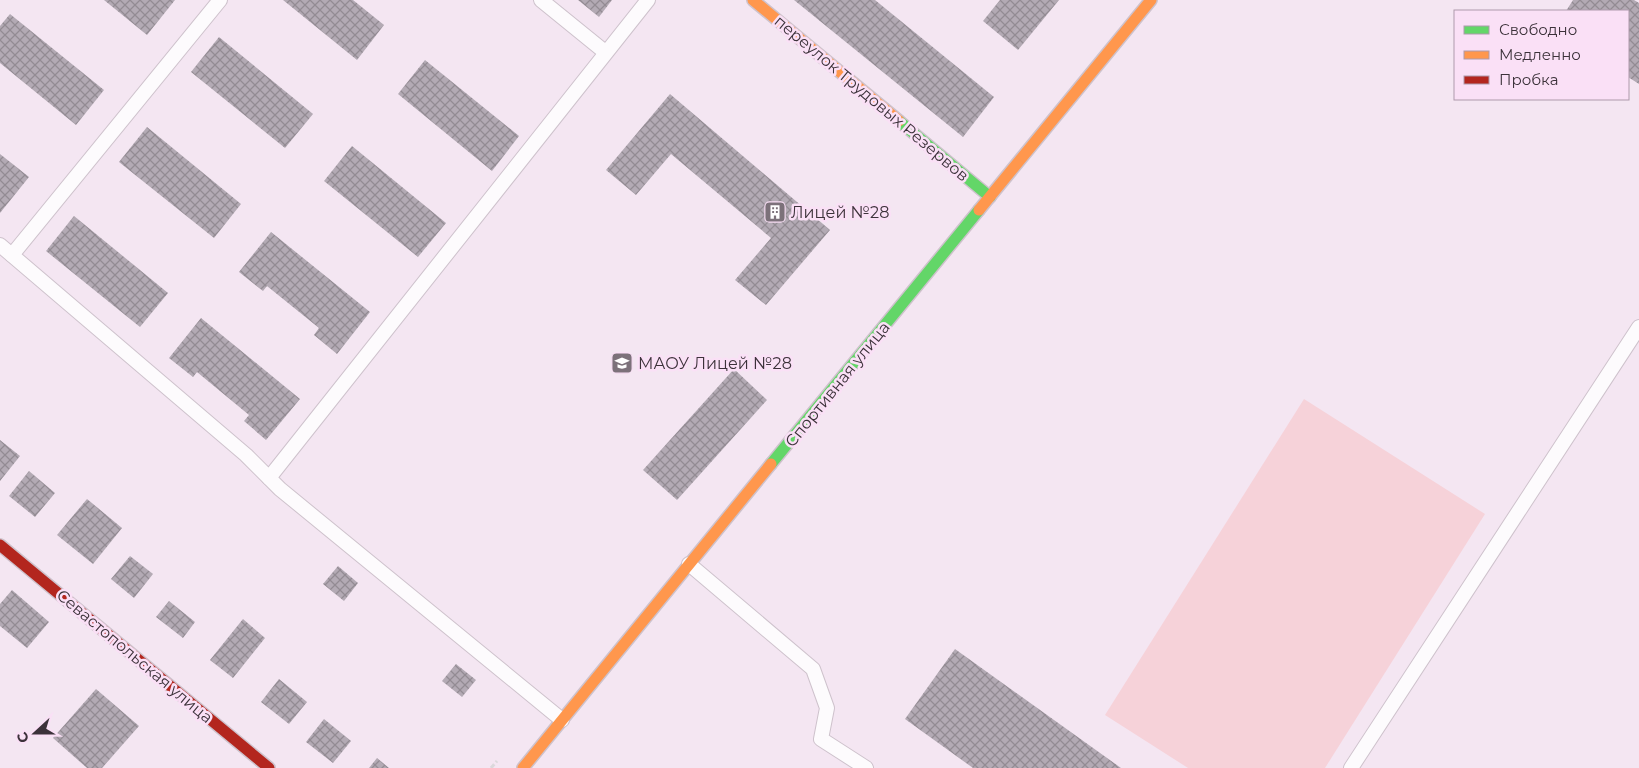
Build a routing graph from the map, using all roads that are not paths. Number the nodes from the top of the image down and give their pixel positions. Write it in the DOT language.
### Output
graph roads {
  1 [pos="220,0"];
  2 [pos="541,0"];
  3 [pos="648,0"];
  4 [pos="753,0"];
  5 [pos="1151,0"];
  6 [pos="606,52"];
  7 [pos="990,197"];
  8 [pos="0,245"];
  9 [pos="12,255"];
  10 [pos="1639,327"];
  11 [pos="269,478"];
  12 [pos="0,545"];
  13 [pos="689,564"];
  14 [pos="562,720"];
  15 [pos="269,768"];
  16 [pos="523,768"];
  17 [pos="866,768"];
  18 [pos="1351,768"];
  1 -- 9 [label="lane"];
  2 -- 6 [label="lane"];
  3 -- 6 [label="lane"];
  4 -- 7 [label="street, переулок Трудовых Резервов"];
  5 -- 7 [label="street, Спортивная улица"];
  6 -- 11 [label="lane"];
  7 -- 13 [label="street, Спортивная улица"];
  8 -- 9 [label="lane"];
  9 -- 11 [label="lane"];
  10 -- 18 [label="lane"];
  11 -- 14 [label="lane"];
  12 -- 15 [label="street, Севастопольская улица"];
  13 -- 14 [label="street, Спортивная улица"];
  13 -- 17 [label="lane"];
  14 -- 16 [label="street, Спортивная улица"];
}
